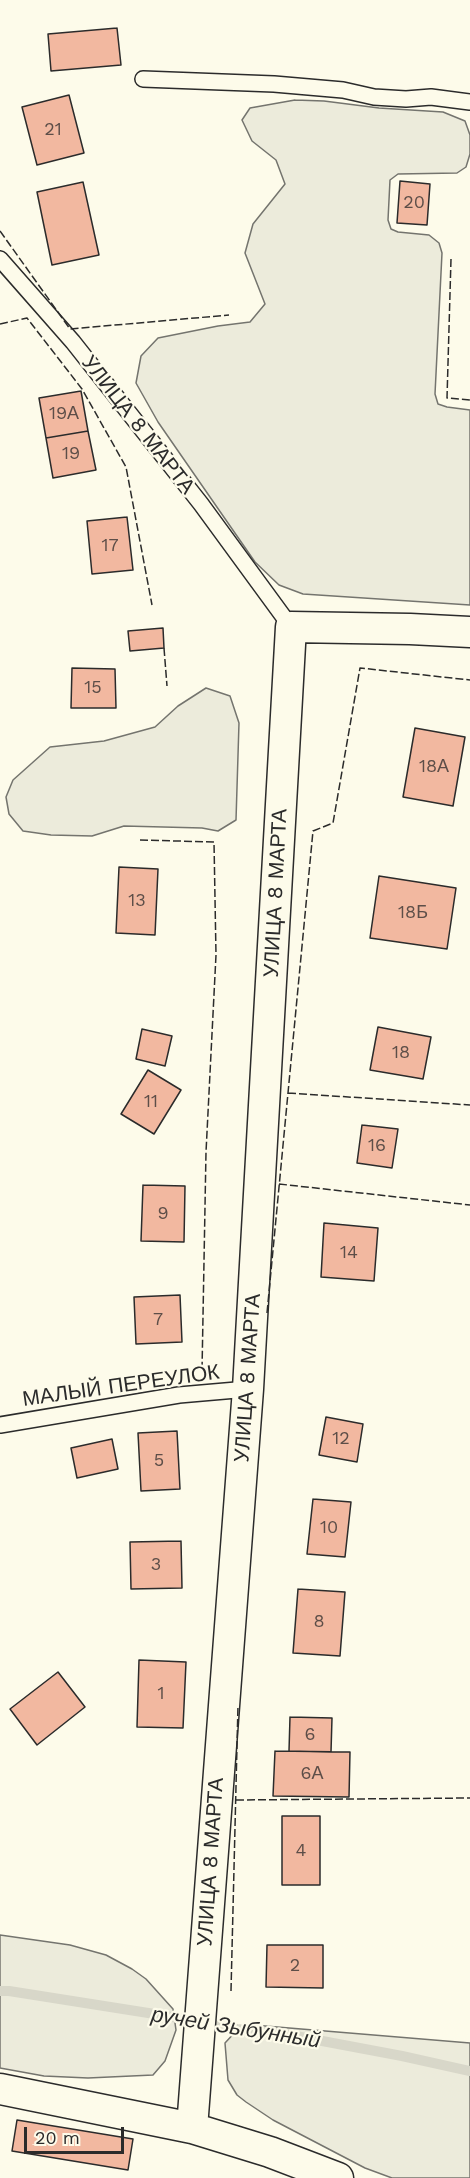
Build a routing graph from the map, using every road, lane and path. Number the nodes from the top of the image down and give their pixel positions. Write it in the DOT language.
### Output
graph roads {
  1 [pos="143,79"];
  2 [pos="470,102"];
  3 [pos="0,259"];
  4 [pos="291,627"];
  5 [pos="470,633"];
  6 [pos="248,1389"];
  7 [pos="0,1425"];
  8 [pos="0,2090"];
  9 [pos="192,2128"];
  10 [pos="338,2178"];
  1 -- 2 [label="lane"];
  3 -- 4 [label="lane, УЛИЦА 8 МАРТА"];
  4 -- 5 [label="street"];
  4 -- 6 [label="street, УЛИЦА 8 МАРТА"];
  6 -- 7 [label="lane, МАЛЫЙ ПЕРЕУЛОК"];
  6 -- 9 [label="street, УЛИЦА 8 МАРТА"];
  8 -- 9 [label="street"];
  9 -- 10 [label="street"];
}
